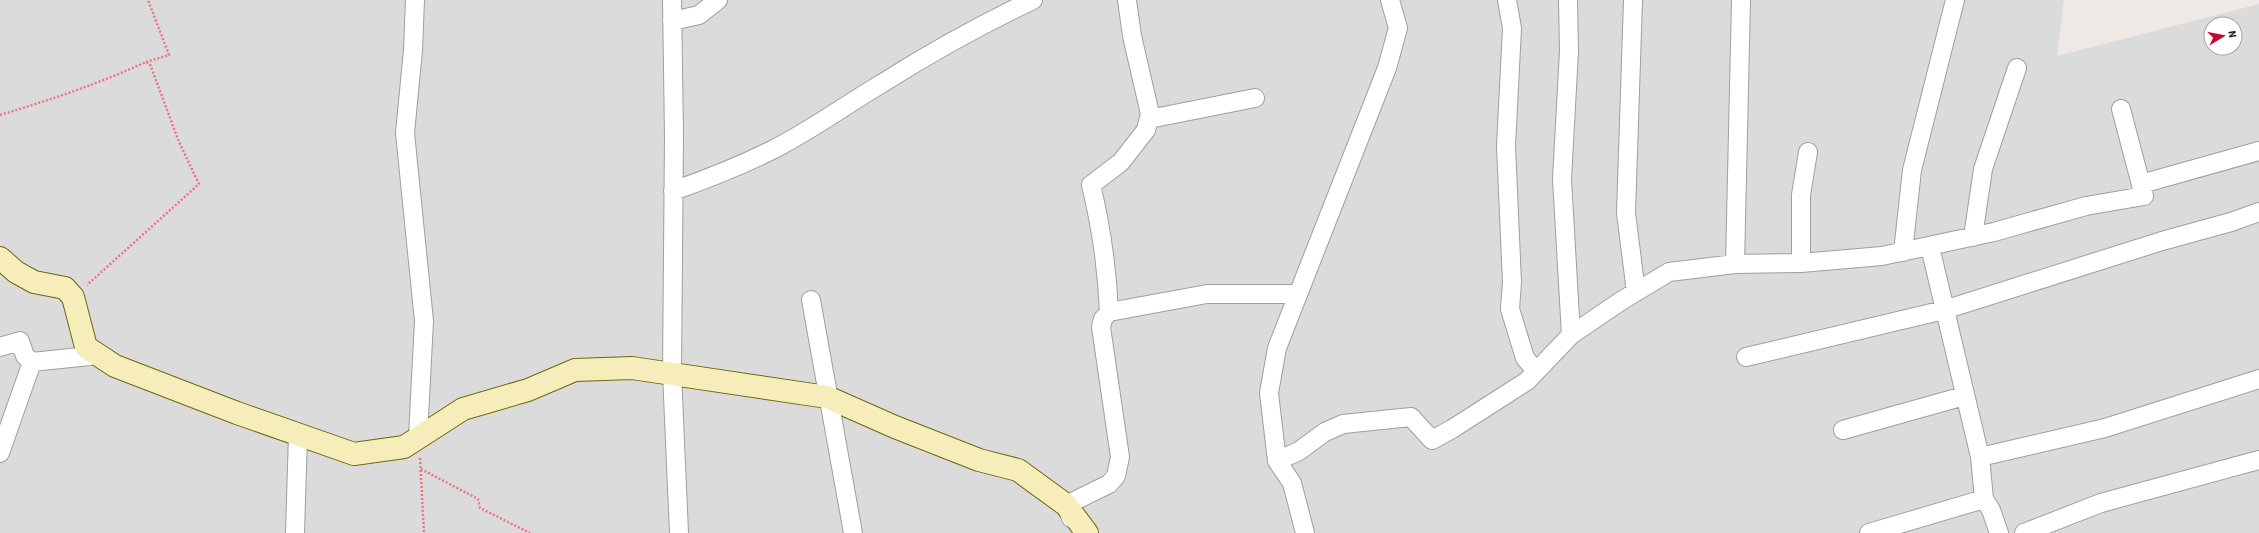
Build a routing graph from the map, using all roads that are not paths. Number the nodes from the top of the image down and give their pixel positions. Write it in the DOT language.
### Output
graph roads {
  1 [pos="414,0"];
  2 [pos="672,0"];
  3 [pos="718,0"];
  4 [pos="1033,0"];
  5 [pos="1127,0"];
  6 [pos="1390,0"];
  7 [pos="1507,0"];
  8 [pos="1568,0"];
  9 [pos="1633,0"];
  10 [pos="1741,0"];
  11 [pos="1955,0"];
  12 [pos="672,21"];
  13 [pos="2017,68"];
  14 [pos="1255,98"];
  15 [pos="2121,109"];
  16 [pos="1149,118"];
  17 [pos="2259,151"];
  18 [pos="1808,152"];
  19 [pos="2141,184"];
  20 [pos="673,190"];
  21 [pos="2259,212"];
  22 [pos="1973,237"];
  23 [pos="1930,247"];
  24 [pos="1903,252"];
  25 [pos="0,258"];
  26 [pos="1801,262"];
  27 [pos="1735,264"];
  28 [pos="1636,292"];
  29 [pos="1297,294"];
  30 [pos="811,300"];
  31 [pos="1944,310"];
  32 [pos="1109,312"];
  33 [pos="1571,335"];
  34 [pos="0,347"];
  35 [pos="98,355"];
  36 [pos="1746,357"];
  37 [pos="32,362"];
  38 [pos="1536,371"];
  39 [pos="672,373"];
  40 [pos="2259,379"];
  41 [pos="1964,396"];
  42 [pos="827,397"];
  43 [pos="1843,430"];
  44 [pos="298,434"];
  45 [pos="418,436"];
  46 [pos="0,453"];
  47 [pos="1980,457"];
  48 [pos="2259,460"];
  49 [pos="1277,461"];
  50 [pos="1984,499"];
  51 [pos="1066,505"];
  52 [pos="295,533"];
  53 [pos="679,533"];
  54 [pos="853,533"];
  55 [pos="1077,533"];
  56 [pos="1087,533"];
  57 [pos="1305,533"];
  58 [pos="1869,533"];
  59 [pos="1999,533"];
  60 [pos="2024,533"];
  1 -- 45 [label="street"];
  2 -- 12 [label="street"];
  3 -- 12 [label="street"];
  4 -- 20 [label="street"];
  5 -- 16 [label="street"];
  6 -- 29 [label="street"];
  7 -- 38 [label="street"];
  8 -- 33 [label="street"];
  9 -- 28 [label="street"];
  10 -- 27 [label="street"];
  11 -- 24 [label="street"];
  12 -- 20 [label="street"];
  13 -- 22 [label="street"];
  14 -- 16 [label="street"];
  15 -- 19 [label="street"];
  16 -- 32 [label="street"];
  17 -- 19 [label="street"];
  18 -- 26 [label="street"];
  19 -- 22 [label="street"];
  20 -- 39 [label="street"];
  21 -- 31 [label="street"];
  22 -- 23 [label="street"];
  23 -- 24 [label="street"];
  23 -- 31 [label="street"];
  24 -- 26 [label="street"];
  25 -- 35 [label="street"];
  26 -- 27 [label="street"];
  27 -- 28 [label="street"];
  28 -- 33 [label="street"];
  29 -- 32 [label="street"];
  29 -- 49 [label="street"];
  30 -- 42 [label="street"];
  31 -- 36 [label="street"];
  31 -- 41 [label="street"];
  32 -- 51 [label="street"];
  33 -- 38 [label="street"];
  34 -- 37 [label="street"];
  35 -- 37 [label="street"];
  35 -- 44 [label="street"];
  37 -- 46 [label="street"];
  38 -- 49 [label="street"];
  39 -- 42 [label="street"];
  39 -- 45 [label="street"];
  39 -- 53 [label="street"];
  40 -- 47 [label="street"];
  41 -- 43 [label="street"];
  41 -- 47 [label="street"];
  42 -- 51 [label="street"];
  42 -- 54 [label="street"];
  44 -- 45 [label="street"];
  44 -- 52 [label="street"];
  47 -- 50 [label="street"];
  48 -- 60 [label="street"];
  49 -- 57 [label="street"];
  50 -- 58 [label="street"];
  50 -- 59 [label="street"];
  51 -- 55 [label="street"];
  51 -- 56 [label="street"];
}
